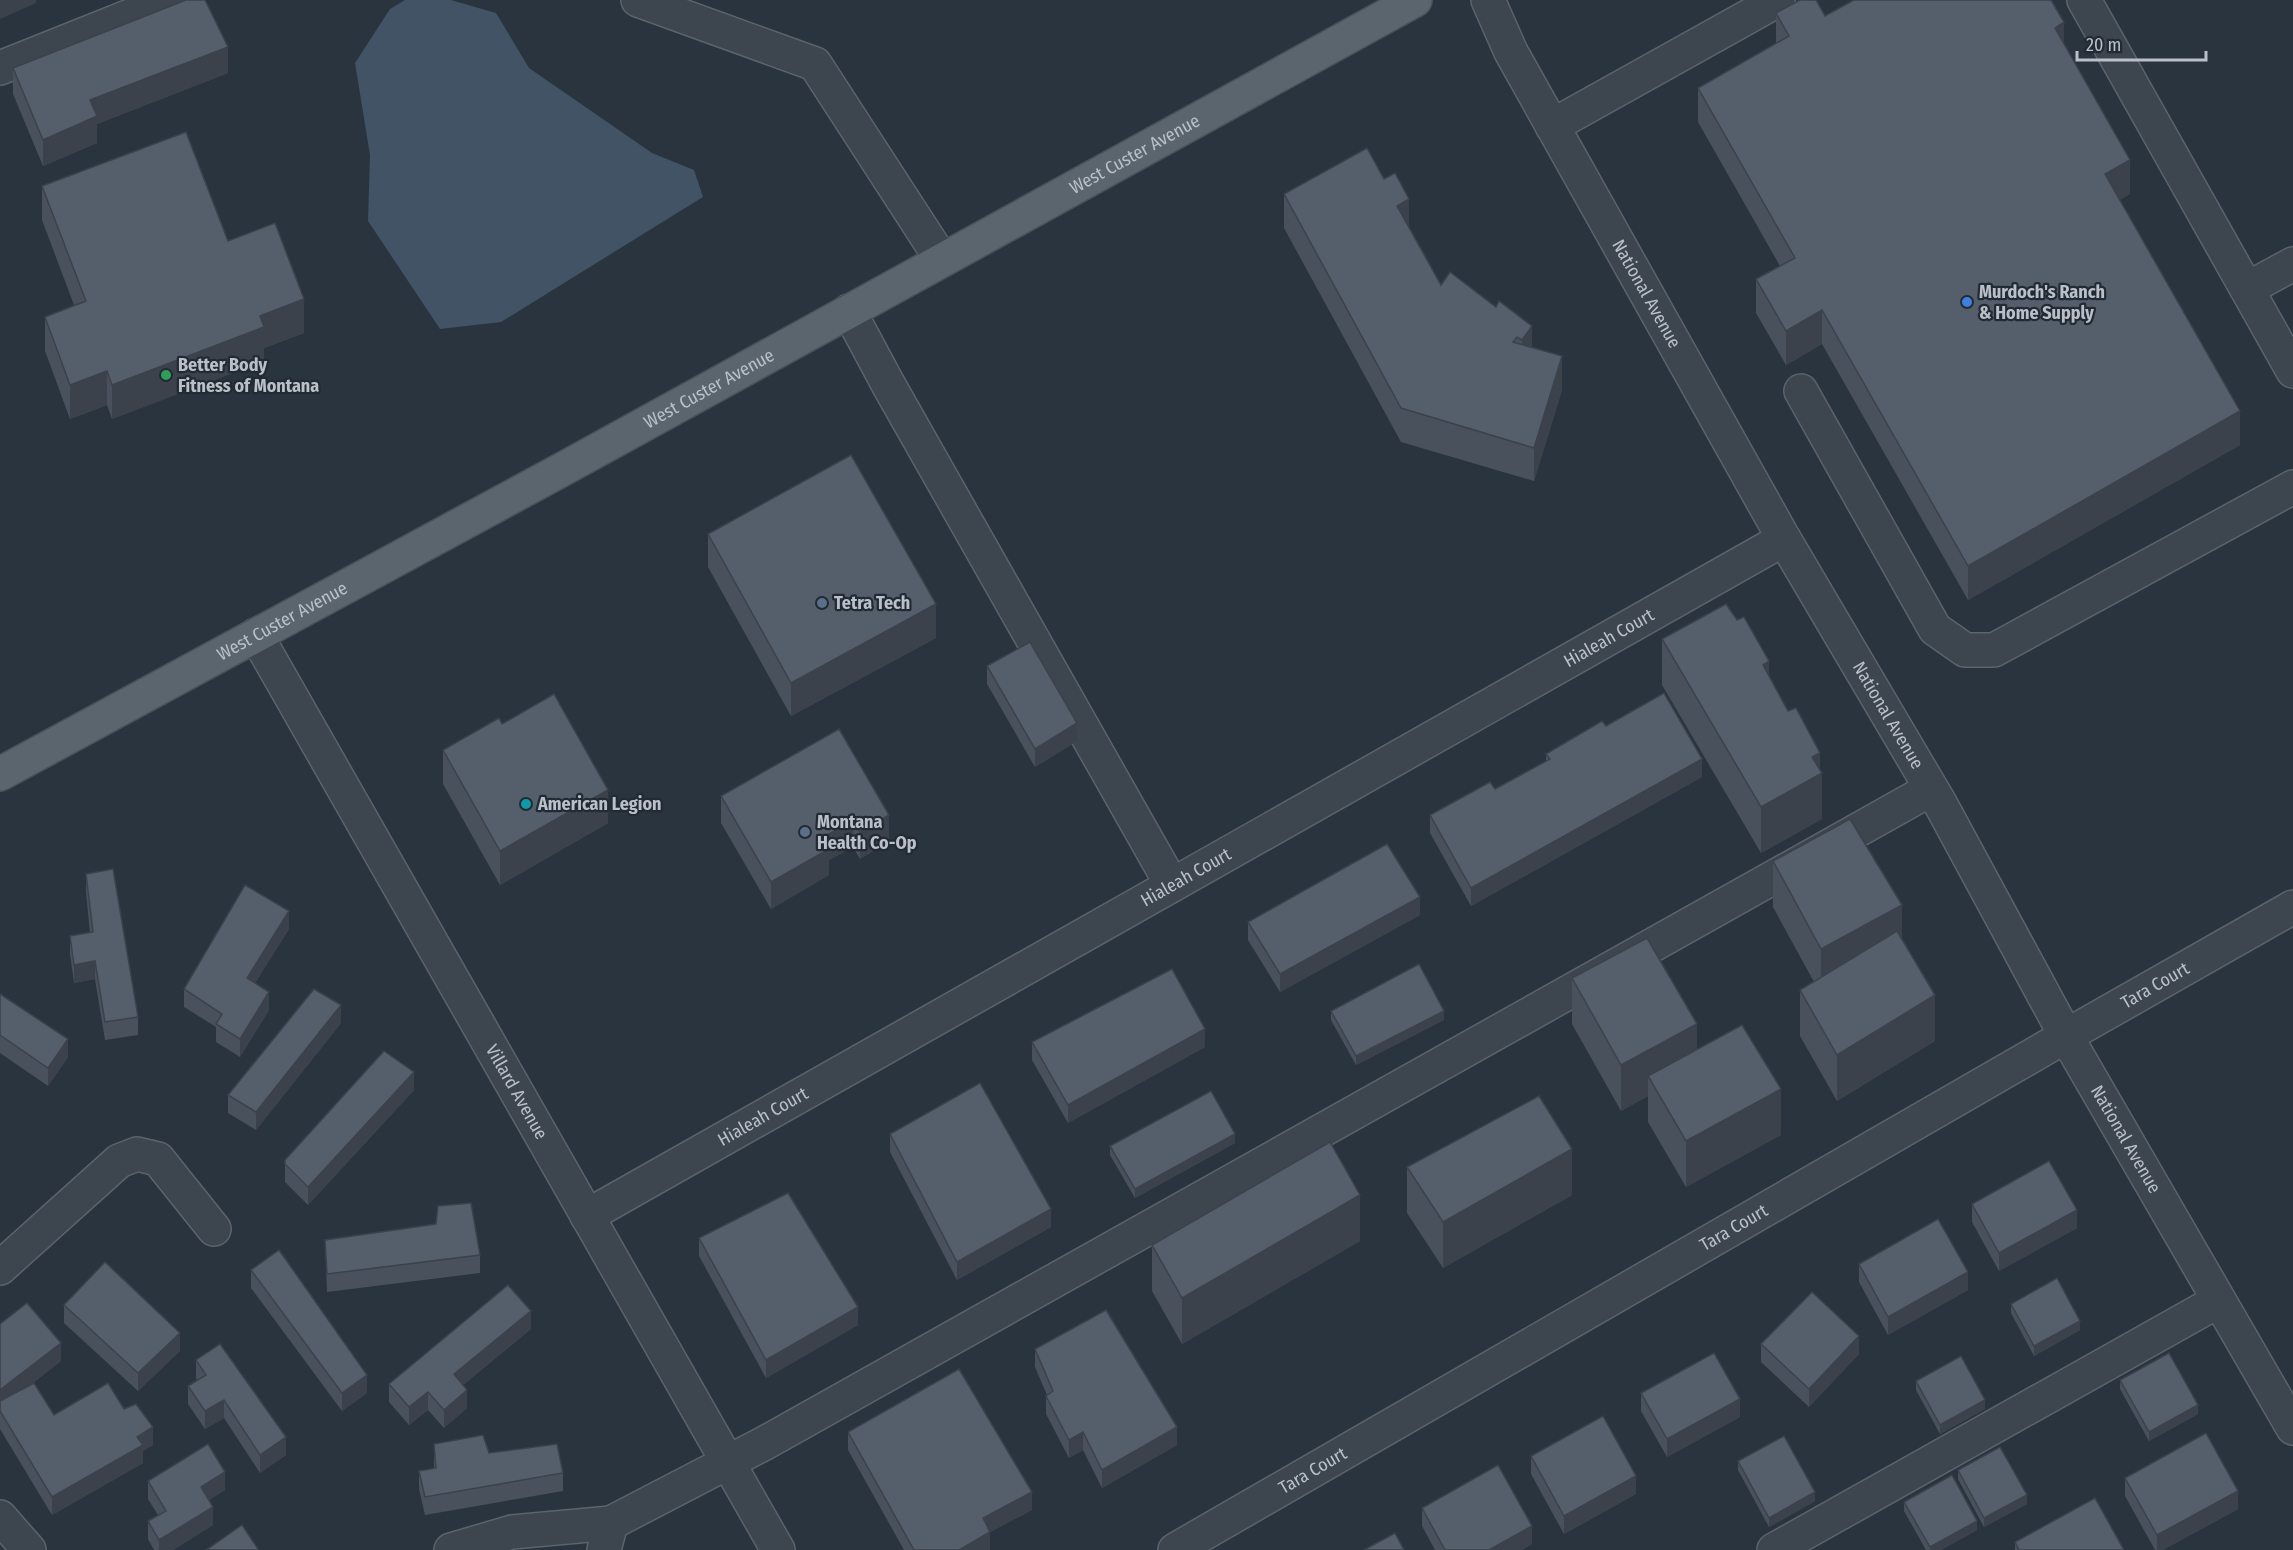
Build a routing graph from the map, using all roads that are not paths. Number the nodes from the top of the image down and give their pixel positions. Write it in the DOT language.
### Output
graph roads {
  1 [pos="170,0"];
  2 [pos="638,0"];
  3 [pos="1415,0"];
  4 [pos="1488,0"];
  5 [pos="1778,0"];
  6 [pos="2084,0"];
  7 [pos="0,68"];
  8 [pos="1552,126"];
  9 [pos="942,260"];
  10 [pos="2293,264"];
  11 [pos="2247,289"];
  12 [pos="849,311"];
  13 [pos="2293,370"];
  14 [pos="1801,391"];
  15 [pos="2293,487"];
  16 [pos="1784,539"];
  17 [pos="256,635"];
  18 [pos="0,774"];
  19 [pos="1931,789"];
  20 [pos="1172,885"];
  21 [pos="2293,907"];
  22 [pos="2066,1036"];
  23 [pos="587,1216"];
  24 [pos="214,1229"];
  25 [pos="0,1268"];
  26 [pos="2218,1301"];
  27 [pos="2293,1428"];
  28 [pos="728,1462"];
  29 [pos="0,1517"];
  30 [pos="607,1537"];
  31 [pos="29,1550"];
  32 [pos="451,1550"];
  33 [pos="778,1550"];
  34 [pos="1175,1550"];
  35 [pos="1774,1550"];
  1 -- 7 [label="street"];
  2 -- 9 [label="street"];
  3 -- 9 [label="main road, West Custer Avenue"];
  4 -- 8 [label="street, National Avenue"];
  5 -- 8 [label="street"];
  6 -- 11 [label="street"];
  8 -- 16 [label="street, National Avenue"];
  9 -- 12 [label="main road, West Custer Avenue"];
  10 -- 11 [label="street"];
  11 -- 13 [label="street"];
  12 -- 17 [label="main road, West Custer Avenue"];
  12 -- 20 [label="street"];
  14 -- 15 [label="street"];
  16 -- 19 [label="street, National Avenue"];
  16 -- 20 [label="street, Hialeah Court"];
  17 -- 18 [label="main road, West Custer Avenue"];
  17 -- 23 [label="street, Villard Avenue"];
  19 -- 22 [label="street, National Avenue"];
  19 -- 28 [label="street"];
  20 -- 23 [label="street, Hialeah Court"];
  21 -- 22 [label="street, Tara Court"];
  22 -- 26 [label="street, National Avenue"];
  22 -- 34 [label="street, Tara Court"];
  23 -- 28 [label="street, Villard Avenue"];
  24 -- 25 [label="street"];
  26 -- 27 [label="street, National Avenue"];
  26 -- 35 [label="street"];
  28 -- 30 [label="street"];
  28 -- 33 [label="street, Villard Avenue"];
  29 -- 31 [label="street"];
  30 -- 32 [label="street"];
}
